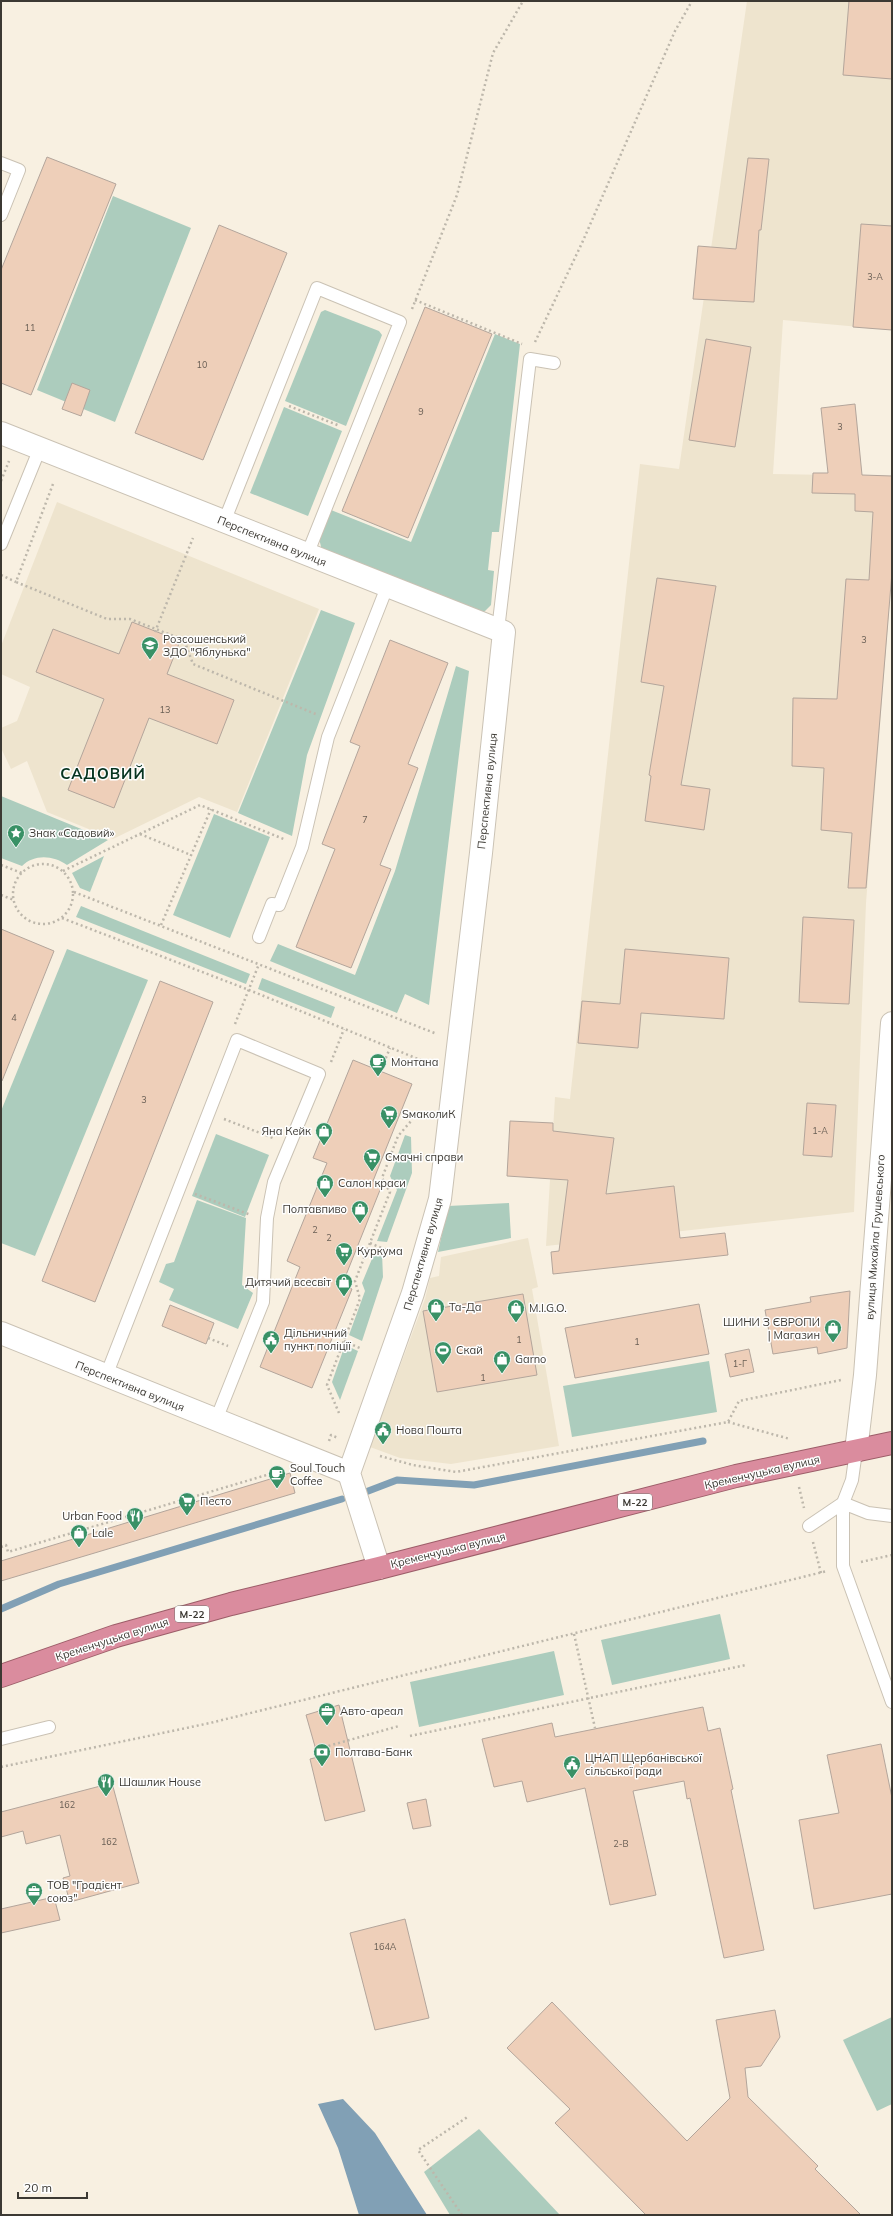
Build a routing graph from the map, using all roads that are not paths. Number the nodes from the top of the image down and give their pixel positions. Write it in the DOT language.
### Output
graph roads {
  1 [pos="1,163"];
  2 [pos="1,215"];
  3 [pos="554,363"];
  4 [pos="1,433"];
  5 [pos="40,448"];
  6 [pos="224,522"];
  7 [pos="1,544"];
  8 [pos="307,555"];
  9 [pos="387,587"];
  10 [pos="498,630"];
  11 [pos="258,938"];
  12 [pos="892,1023"];
  13 [pos="1,1333"];
  14 [pos="106,1376"];
  15 [pos="216,1420"];
  16 [pos="892,1443"];
  17 [pos="856,1451"];
  18 [pos="349,1473"];
  19 [pos="843,1503"];
  20 [pos="892,1516"];
  21 [pos="809,1526"];
  22 [pos="379,1568"];
  23 [pos="5,1675"];
  24 [pos="892,1702"];
  25 [pos="49,1727"];
  26 [pos="1,1739"];
  1 -- 2 [label="lane"];
  3 -- 10 [label="lane"];
  4 -- 5 [label="street, Перспективна вулиця"];
  5 -- 6 [label="street, Перспективна вулиця"];
  5 -- 7 [label="lane"];
  6 -- 8 [label="street, Перспективна вулиця"];
  6 -- 8 [label="lane"];
  8 -- 9 [label="street, Перспективна вулиця"];
  9 -- 10 [label="street, Перспективна вулиця"];
  9 -- 11 [label="lane"];
  10 -- 18 [label="street, Перспективна вулиця"];
  12 -- 17 [label="street, вулиця Михайла Грушевського"];
  13 -- 14 [label="street, Перспективна вулиця"];
  14 -- 15 [label="street, Перспективна вулиця"];
  14 -- 15 [label="lane"];
  15 -- 18 [label="street, Перспективна вулиця"];
  16 -- 17 [label="highway, Кременчуцька вулиця / М-22"];
  17 -- 19 [label="lane"];
  17 -- 22 [label="highway, Кременчуцька вулиця / М-22"];
  18 -- 22 [label="street"];
  19 -- 20 [label="lane"];
  19 -- 21 [label="lane"];
  19 -- 24 [label="lane"];
  22 -- 23 [label="highway, Кременчуцька вулиця / М-22"];
  25 -- 26 [label="lane"];
}
